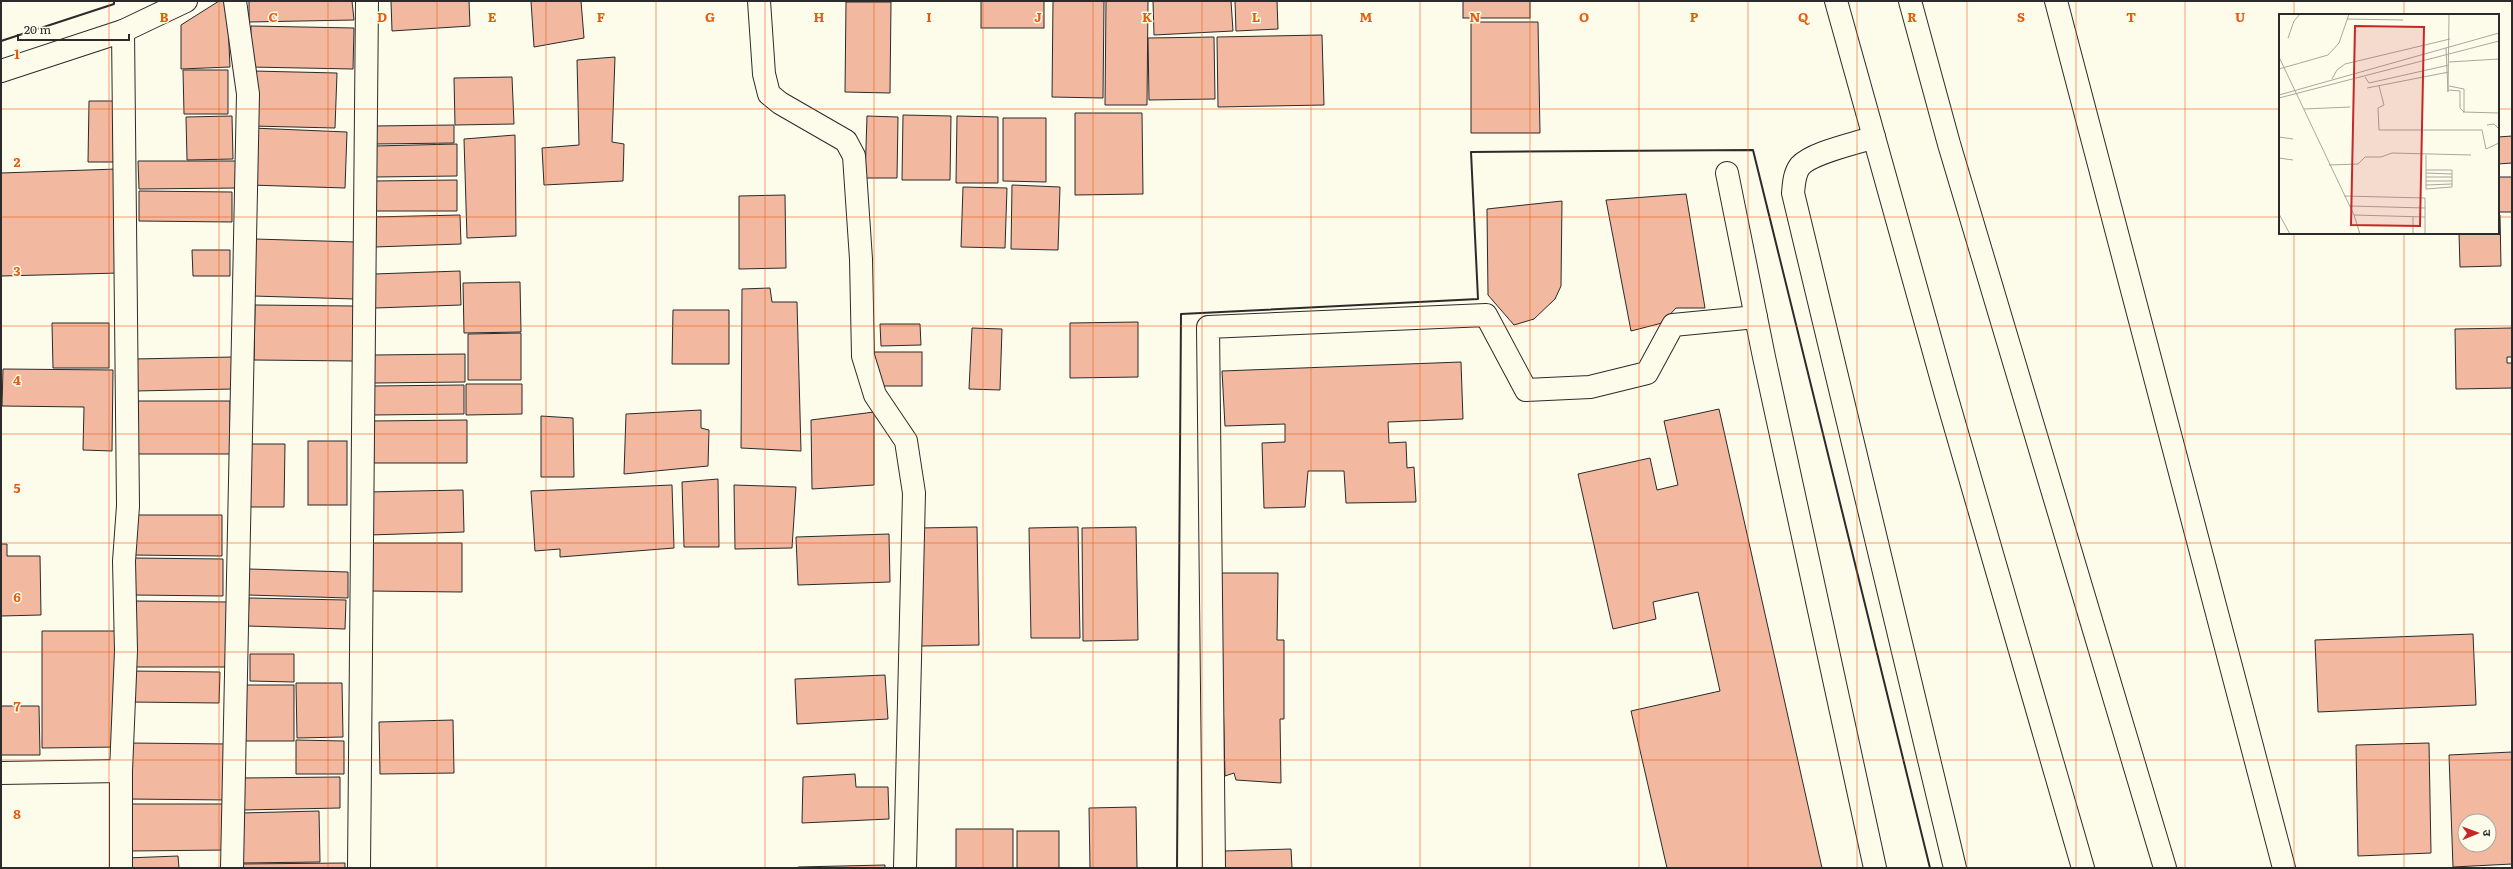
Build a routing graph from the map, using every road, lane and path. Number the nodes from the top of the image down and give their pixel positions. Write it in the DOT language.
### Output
graph roads {
  1 [pos="186,1"];
  2 [pos="235,1"];
  3 [pos="367,1"];
  4 [pos="759,1"];
  5 [pos="1836,1"];
  6 [pos="1910,1"];
  7 [pos="2056,1"];
  8 [pos="123,31"];
  9 [pos="1,71"];
  10 [pos="1874,137"];
  11 [pos="1727,173"];
  12 [pos="1756,317"];
  13 [pos="121,771"];
  14 [pos="1,773"];
  15 [pos="121,868"];
  16 [pos="232,868"];
  17 [pos="359,868"];
  18 [pos="905,868"];
  19 [pos="1214,868"];
  20 [pos="1875,868"];
  21 [pos="1955,868"];
  22 [pos="2083,868"];
  23 [pos="2165,868"];
  24 [pos="2284,868"];
  1 -- 8 [label="street"];
  2 -- 16 [label="street"];
  3 -- 17 [label="street"];
  4 -- 18 [label="street"];
  5 -- 10 [label="street"];
  6 -- 23 [label="street"];
  7 -- 24 [label="street"];
  8 -- 9 [label="street"];
  8 -- 13 [label="street"];
  10 -- 21 [label="street"];
  10 -- 22 [label="street"];
  11 -- 12 [label="street"];
  12 -- 19 [label="street"];
  12 -- 20 [label="street"];
  13 -- 14 [label="street"];
  13 -- 15 [label="street"];
}
